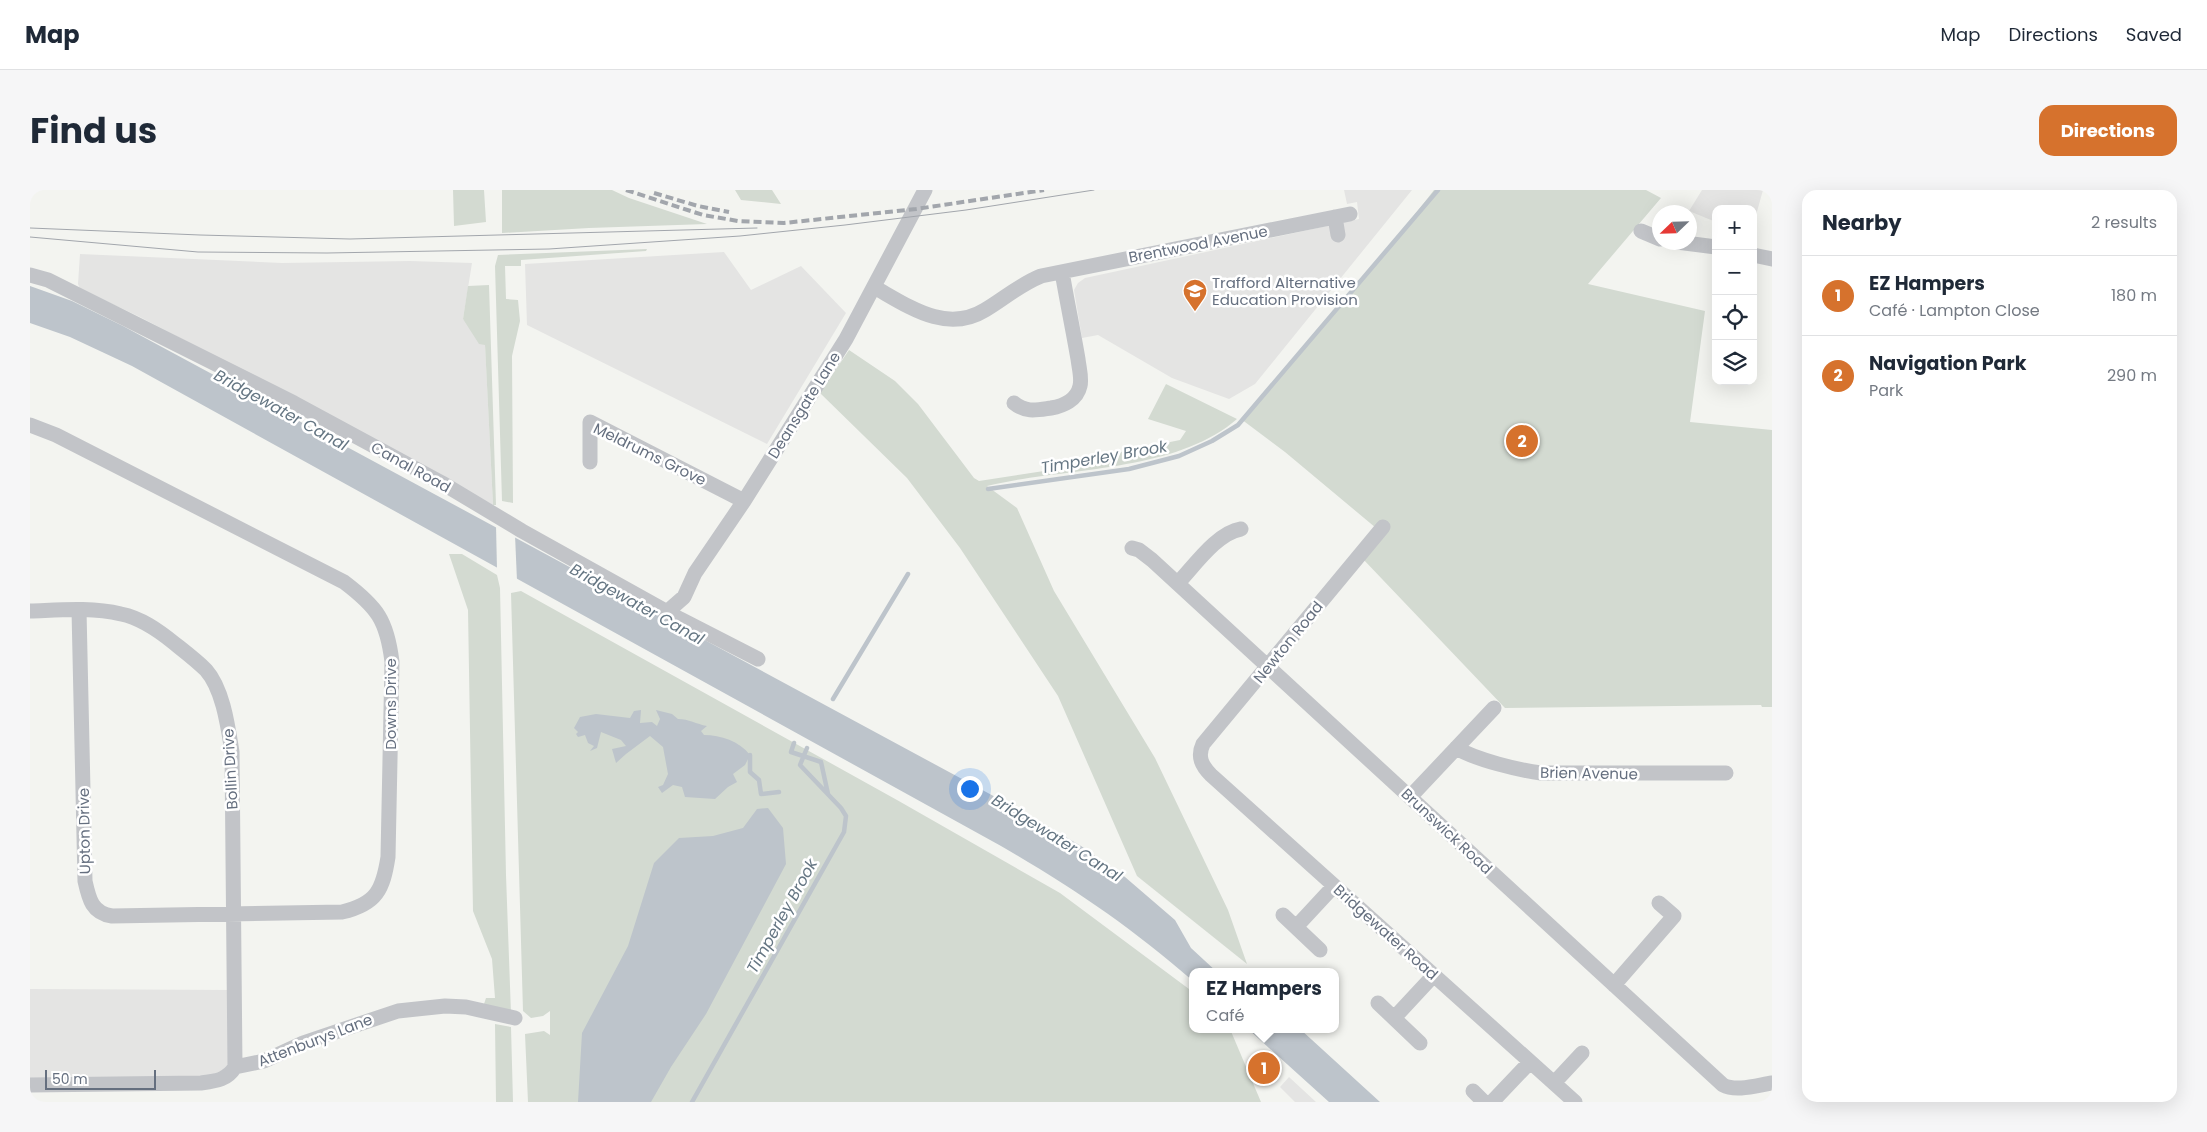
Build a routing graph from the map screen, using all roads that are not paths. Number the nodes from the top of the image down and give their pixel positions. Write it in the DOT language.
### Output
graph roads {
  1 [pos="925,190"];
  2 [pos="1641,231"];
  3 [pos="1338,235"];
  4 [pos="1652,236"];
  5 [pos="1697,245"];
  6 [pos="1712,246"];
  7 [pos="1757,256"];
  8 [pos="1772,259"];
  9 [pos="1062,272"];
  10 [pos="30,275"];
  11 [pos="874,287"];
  12 [pos="1014,403"];
  13 [pos="30,425"];
  14 [pos="590,462"];
  15 [pos="744,501"];
  16 [pos="1383,527"];
  17 [pos="1241,529"];
  18 [pos="1132,548"];
  19 [pos="1178,583"];
  20 [pos="79,610"];
  21 [pos="30,611"];
  22 [pos="668,611"];
  23 [pos="758,659"];
  24 [pos="1269,665"];
  25 [pos="1494,708"];
  26 [pos="1456,748"];
  27 [pos="1200,760"];
  28 [pos="1726,773"];
  29 [pos="1410,797"];
  30 [pos="1334,886"];
  31 [pos="1659,903"];
  32 [pos="234,914"];
  33 [pos="1283,915"];
  34 [pos="1296,927"];
  35 [pos="1320,950"];
  36 [pos="1434,974"];
  37 [pos="1614,985"];
  38 [pos="1378,1003"];
  39 [pos="515,1018"];
  40 [pos="1394,1018"];
  41 [pos="1420,1043"];
  42 [pos="1582,1053"];
  43 [pos="1530,1062"];
  44 [pos="235,1067"];
  45 [pos="1554,1083"];
  46 [pos="1772,1083"];
  47 [pos="30,1085"];
  48 [pos="1492,1102"];
  49 [pos="1575,1102"];
  1 -- 11 [label="street, Deansgate Lane"];
  2 -- 4 [label="street"];
  3 -- 9 [label="street, Brentwood Avenue"];
  5 -- 6 [label="street"];
  7 -- 8 [label="street"];
  9 -- 11 [label="street, Brentwood Avenue"];
  9 -- 12 [label="street"];
  10 -- 22 [label="street, Canal Road"];
  11 -- 15 [label="street, Deansgate Lane"];
  13 -- 32 [label="street, Downs Drive"];
  14 -- 15 [label="street, Meldrums Grove"];
  15 -- 22 [label="street, Deansgate Lane"];
  16 -- 24 [label="street, Newton Road"];
  17 -- 19 [label="street"];
  18 -- 19 [label="street, Brunswick Road"];
  19 -- 24 [label="street, Brunswick Road"];
  20 -- 21 [label="street, Bollin Drive"];
  20 -- 32 [label="street, Bollin Drive"];
  20 -- 32 [label="street, Upton Drive"];
  22 -- 23 [label="street, Canal Road"];
  24 -- 27 [label="street, Newton Road"];
  24 -- 29 [label="street, Brunswick Road"];
  25 -- 26 [label="street"];
  26 -- 28 [label="street, Brien Avenue"];
  26 -- 29 [label="street"];
  27 -- 30 [label="street, Bridgewater Road"];
  29 -- 37 [label="street, Brunswick Road"];
  30 -- 34 [label="street"];
  30 -- 36 [label="street, Bridgewater Road"];
  31 -- 37 [label="street"];
  32 -- 44 [label="street, Bollin Drive"];
  33 -- 34 [label="street"];
  34 -- 35 [label="street"];
  36 -- 40 [label="street"];
  36 -- 43 [label="street, Bridgewater Road"];
  37 -- 46 [label="street, Brunswick Road"];
  38 -- 40 [label="street"];
  39 -- 44 [label="street, Attenburys Lane"];
  40 -- 41 [label="street"];
  42 -- 45 [label="street"];
  43 -- 45 [label="street, Bridgewater Road"];
  43 -- 48 [label="street"];
  44 -- 47 [label="street, Attenburys Lane"];
  45 -- 49 [label="street, Bridgewater Road"];
}
